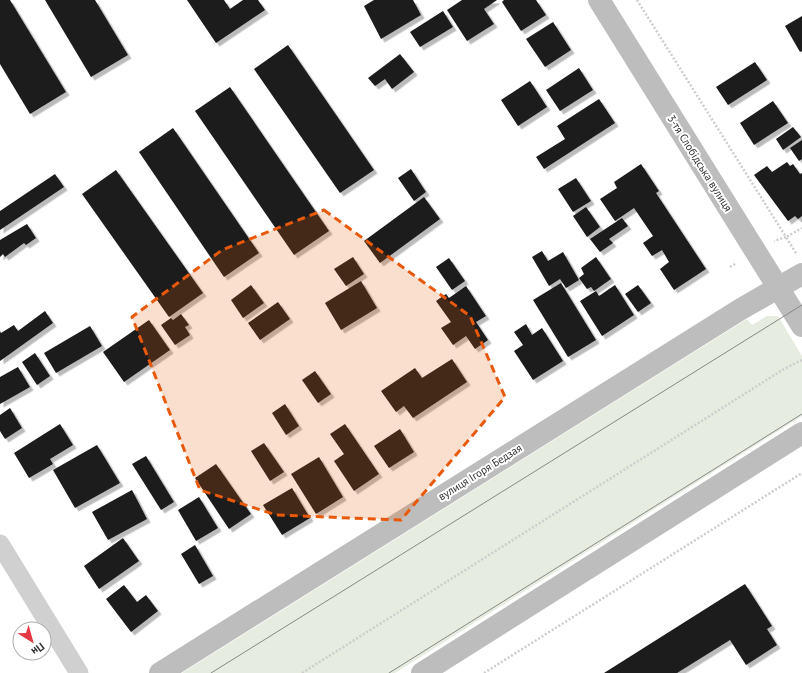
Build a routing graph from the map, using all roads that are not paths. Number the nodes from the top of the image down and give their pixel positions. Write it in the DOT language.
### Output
graph roads {
  1 [pos="599,0"];
  2 [pos="800,266"];
  3 [pos="779,288"];
  4 [pos="802,326"];
  5 [pos="802,433"];
  6 [pos="0,544"];
  7 [pos="79,673"];
  8 [pos="160,673"];
  9 [pos="422,673"];
  1 -- 3 [label="street, 3-тя Слобідська вулиця"];
  2 -- 3 [label="street, вулиця Ігоря Бедзая"];
  3 -- 4 [label="street, 3-тя Слобідська вулиця"];
  3 -- 8 [label="street, вулиця Ігоря Бедзая"];
  5 -- 9 [label="street"];
  6 -- 7 [label="street"];
}
